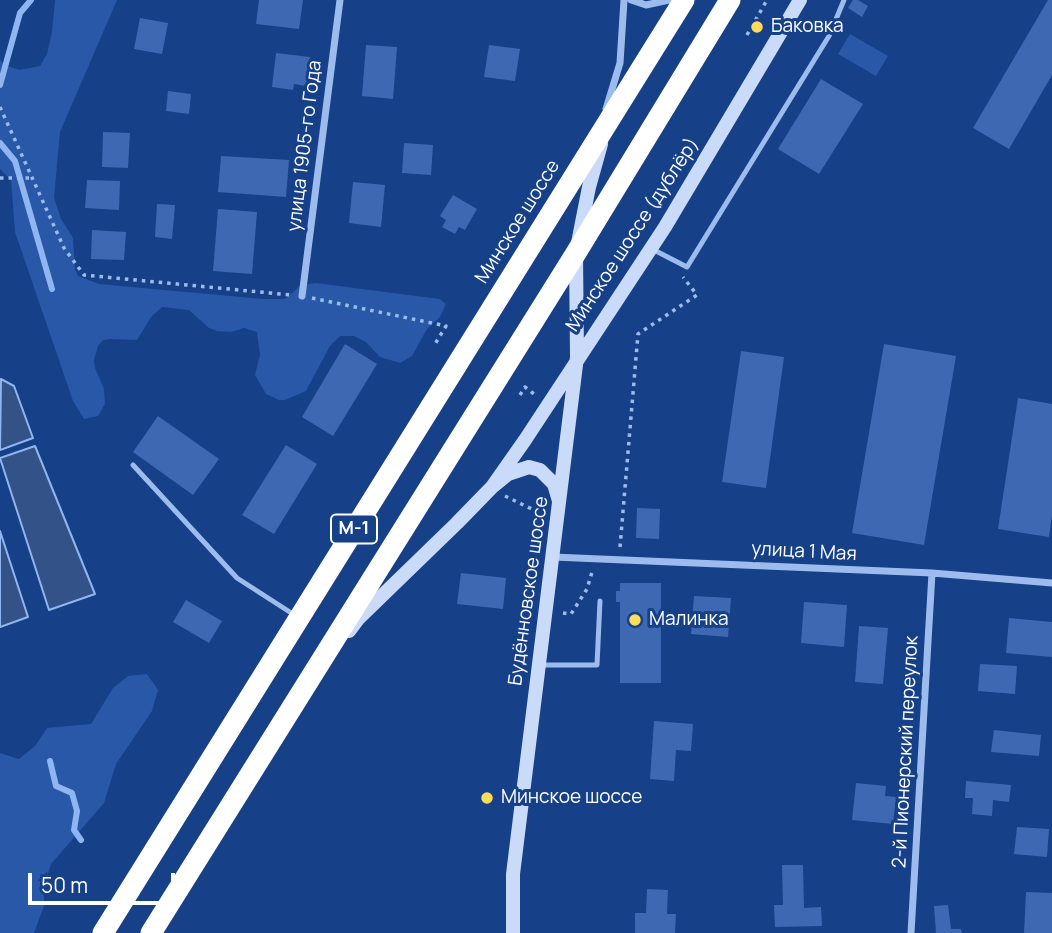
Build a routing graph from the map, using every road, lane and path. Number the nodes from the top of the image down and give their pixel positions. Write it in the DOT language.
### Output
graph roads {
  1 [pos="340,0"];
  2 [pos="624,0"];
  3 [pos="631,0"];
  4 [pos="669,0"];
  5 [pos="684,0"];
  6 [pos="730,0"];
  7 [pos="767,0"];
  8 [pos="800,0"];
  9 [pos="844,0"];
  10 [pos="747,35"];
  11 [pos="0,107"];
  12 [pos="606,126"];
  13 [pos="590,151"];
  14 [pos="0,178"];
  15 [pos="32,178"];
  16 [pos="649,248"];
  17 [pos="576,253"];
  18 [pos="677,270"];
  19 [pos="302,296"];
  20 [pos="435,344"];
  21 [pos="578,357"];
  22 [pos="133,465"];
  23 [pos="496,490"];
  24 [pos="560,505"];
  25 [pos="544,514"];
  26 [pos="607,547"];
  27 [pos="554,557"];
  28 [pos="593,567"];
  29 [pos="932,573"];
  30 [pos="1052,583"];
  31 [pos="600,601"];
  32 [pos="555,612"];
  33 [pos="299,617"];
  34 [pos="538,665"];
  35 [pos="285,717"];
  36 [pos="103,933"];
  37 [pos="151,933"];
  38 [pos="513,933"];
  39 [pos="911,933"];
  1 -- 19 [label="street, улица 1905-го Года"];
  2 -- 13 [label="street"];
  3 -- 4 [label="street"];
  5 -- 12 [label="highway, Минское шоссе / М-1"];
  6 -- 17 [label="highway, М-1"];
  7 -- 10 [label="path"];
  8 -- 16 [label="main road, Минское шоссе (дублёр)"];
  9 -- 16 [label="lane"];
  11 -- 15 [label="path"];
  12 -- 13 [label="highway, Минское шоссе / М-1"];
  12 -- 17 [label="main road, Будённовское шоссе"];
  13 -- 33 [label="highway, Минское шоссе / М-1"];
  14 -- 15 [label="path"];
  15 -- 19 [label="path"];
  16 -- 21 [label="main road, Минское шоссе (дублёр)"];
  17 -- 21 [label="main road, Будённовское шоссе"];
  17 -- 35 [label="highway, М-1"];
  18 -- 26 [label="path"];
  19 -- 20 [label="path"];
  21 -- 23 [label="main road, Минское шоссе (дублёр)"];
  21 -- 24 [label="main road, Будённовское шоссе"];
  22 -- 33 [label="lane"];
  23 -- 24 [label="main road"];
  23 -- 25 [label="path"];
  23 -- 35 [label="main road"];
  24 -- 27 [label="main road, Будённовское шоссе"];
  27 -- 29 [label="street, улица 1 Мая"];
  27 -- 34 [label="main road, Будённовское шоссе"];
  28 -- 32 [label="path"];
  29 -- 30 [label="street, улица 1 Мая"];
  29 -- 39 [label="street, 2-й Пионерский переулок"];
  31 -- 34 [label="lane"];
  33 -- 36 [label="highway, Минское шоссе / М-1"];
  34 -- 38 [label="main road, Будённовское шоссе"];
  35 -- 37 [label="highway, М-1"];
}
